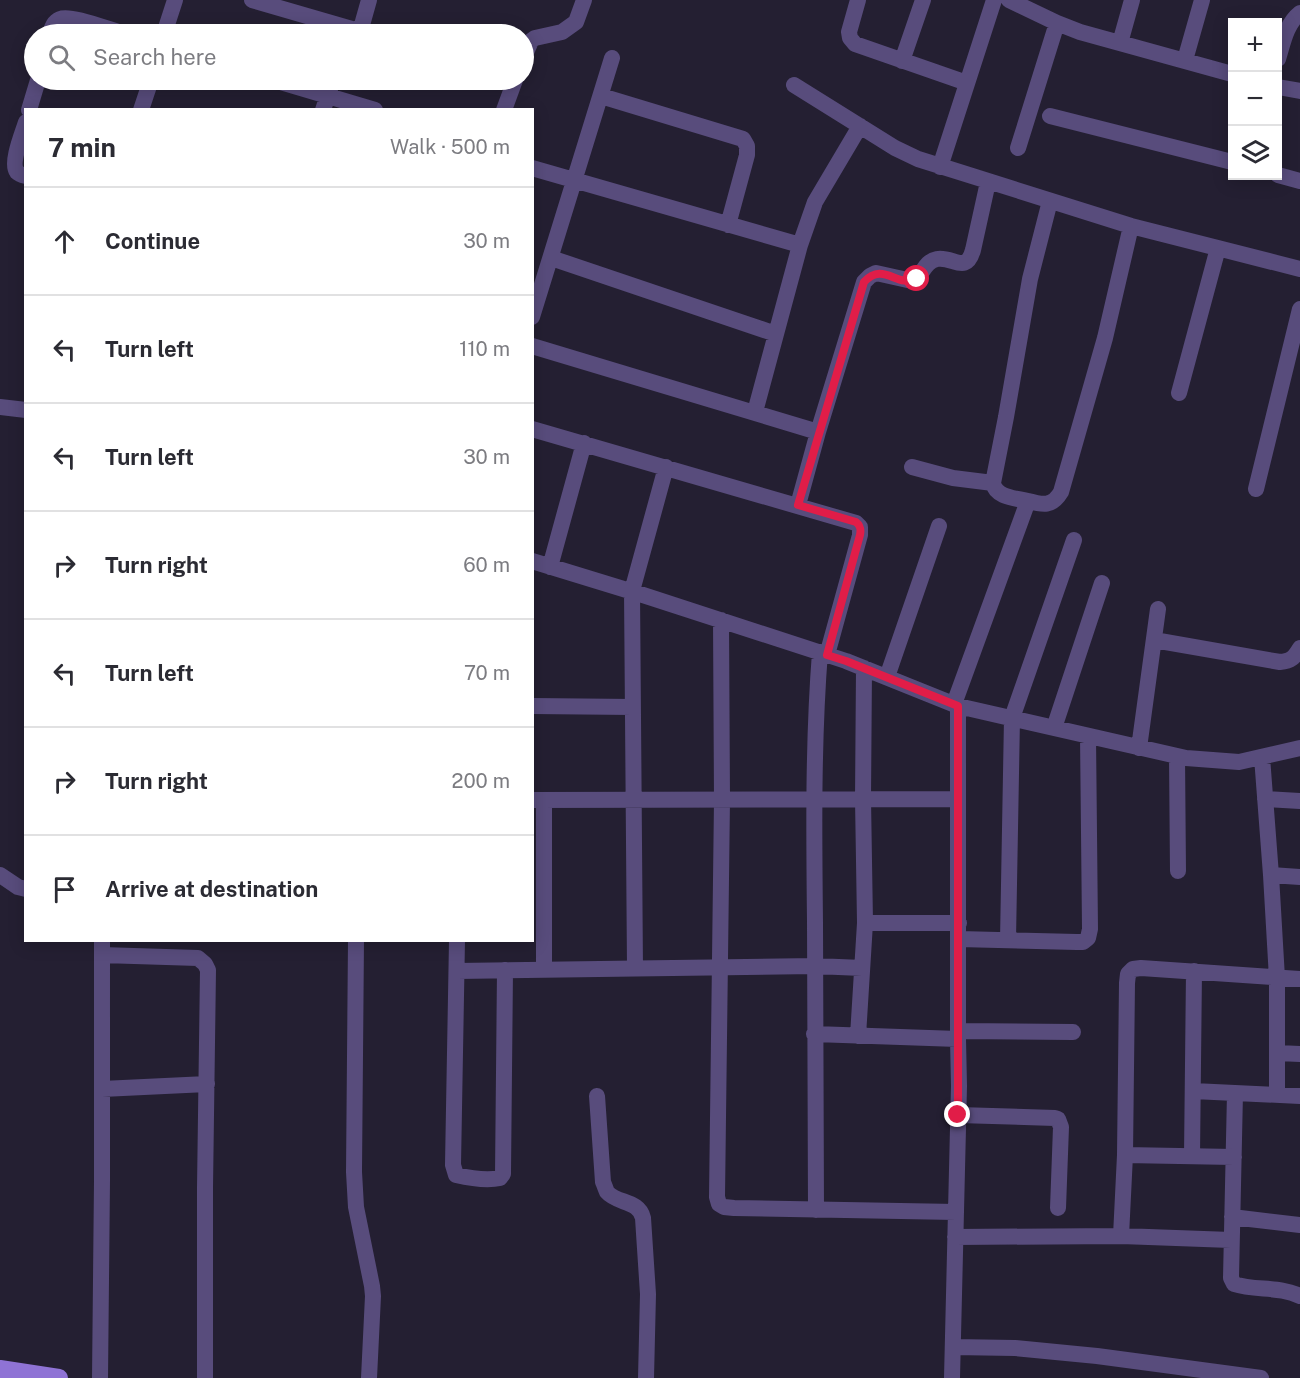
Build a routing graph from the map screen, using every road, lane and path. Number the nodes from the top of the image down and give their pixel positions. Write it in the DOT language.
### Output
graph roads {
  1 [pos="175,0"];
  2 [pos="252,0"];
  3 [pos="369,0"];
  4 [pos="584,0"];
  5 [pos="858,0"];
  6 [pos="923,0"];
  7 [pos="994,0"];
  8 [pos="1012,0"];
  9 [pos="1132,0"];
  10 [pos="1202,0"];
  11 [pos="1300,13"];
  12 [pos="1057,23"];
  13 [pos="53,24"];
  14 [pos="93,24"];
  15 [pos="167,24"];
  16 [pos="330,24"];
  17 [pos="359,24"];
  18 [pos="534,39"];
  19 [pos="1120,43"];
  20 [pos="1282,46"];
  21 [pos="612,58"];
  22 [pos="1185,60"];
  23 [pos="902,61"];
  24 [pos="1228,73"];
  25 [pos="967,83"];
  26 [pos="794,85"];
  27 [pos="1282,88"];
  28 [pos="35,90"];
  29 [pos="148,90"];
  30 [pos="310,90"];
  31 [pos="508,90"];
  32 [pos="1300,91"];
  33 [pos="328,95"];
  34 [pos="601,96"];
  35 [pos="30,108"];
  36 [pos="142,108"];
  37 [pos="369,108"];
  38 [pos="504,108"];
  39 [pos="1050,116"];
  40 [pos="860,126"];
  41 [pos="24,129"];
  42 [pos="1018,148"];
  43 [pos="1228,161"];
  44 [pos="940,167"];
  45 [pos="534,169"];
  46 [pos="24,175"];
  47 [pos="1282,176"];
  48 [pos="575,180"];
  49 [pos="1300,181"];
  50 [pos="988,182"];
  51 [pos="1050,201"];
  52 [pos="728,225"];
  53 [pos="1131,226"];
  54 [pos="800,245"];
  55 [pos="1218,248"];
  56 [pos="551,258"];
  57 [pos="1300,269"];
  58 [pos="1300,309"];
  59 [pos="534,311"];
  60 [pos="1298,329"];
  61 [pos="776,334"];
  62 [pos="534,347"];
  63 [pos="1179,393"];
  64 [pos="0,407"];
  65 [pos="24,410"];
  66 [pos="754,412"];
  67 [pos="534,430"];
  68 [pos="818,432"];
  69 [pos="584,443"];
  70 [pos="666,467"];
  71 [pos="912,467"];
  72 [pos="993,483"];
  73 [pos="1256,489"];
  74 [pos="1028,501"];
  75 [pos="798,505"];
  76 [pos="939,526"];
  77 [pos="1074,540"];
  78 [pos="534,562"];
  79 [pos="550,567"];
  80 [pos="1102,583"];
  81 [pos="632,591"];
  82 [pos="1158,609"];
  83 [pos="721,620"];
  84 [pos="1154,640"];
  85 [pos="1300,648"];
  86 [pos="824,654"];
  87 [pos="864,668"];
  88 [pos="887,677"];
  89 [pos="534,705"];
  90 [pos="956,705"];
  91 [pos="633,707"];
  92 [pos="1012,718"];
  93 [pos="1054,728"];
  94 [pos="1088,736"];
  95 [pos="1139,748"];
  96 [pos="1300,748"];
  97 [pos="1177,756"];
  98 [pos="1262,757"];
  99 [pos="814,799"];
  100 [pos="863,799"];
  101 [pos="958,799"];
  102 [pos="1265,799"];
  103 [pos="538,800"];
  104 [pos="633,800"];
  105 [pos="722,800"];
  106 [pos="1300,801"];
  107 [pos="1178,871"];
  108 [pos="1271,875"];
  109 [pos="1,877"];
  110 [pos="1300,877"];
  111 [pos="24,889"];
  112 [pos="865,923"];
  113 [pos="959,931"];
  114 [pos="1008,940"];
  115 [pos="356,942"];
  116 [pos="457,942"];
  117 [pos="102,948"];
  118 [pos="815,966"];
  119 [pos="719,967"];
  120 [pos="635,969"];
  121 [pos="862,969"];
  122 [pos="505,970"];
  123 [pos="544,970"];
  124 [pos="457,971"];
  125 [pos="1194,971"];
  126 [pos="1277,978"];
  127 [pos="1300,979"];
  128 [pos="1073,1032"];
  129 [pos="814,1034"];
  130 [pos="958,1035"];
  131 [pos="858,1036"];
  132 [pos="1278,1053"];
  133 [pos="1300,1054"];
  134 [pos="207,1084"];
  135 [pos="102,1089"];
  136 [pos="1193,1091"];
  137 [pos="1235,1093"];
  138 [pos="1277,1095"];
  139 [pos="597,1096"];
  140 [pos="1300,1096"];
  141 [pos="958,1115"];
  142 [pos="1125,1155"];
  143 [pos="1192,1156"];
  144 [pos="1234,1157"];
  145 [pos="1058,1208"];
  146 [pos="816,1210"];
  147 [pos="956,1212"];
  148 [pos="1232,1216"];
  149 [pos="1300,1224"];
  150 [pos="1121,1236"];
  151 [pos="955,1237"];
  152 [pos="1231,1240"];
  153 [pos="1300,1296"];
  154 [pos="953,1347"];
  155 [pos="0,1369"];
  156 [pos="59,1378"];
  157 [pos="99,1378"];
  158 [pos="205,1378"];
  159 [pos="369,1378"];
  160 [pos="646,1378"];
  161 [pos="952,1378"];
  162 [pos="1261,1378"];
  1 -- 15 [label="street"];
  2 -- 16 [label="street"];
  3 -- 17 [label="street"];
  4 -- 18 [label="street"];
  5 -- 23 [label="street"];
  6 -- 23 [label="street"];
  7 -- 25 [label="street"];
  8 -- 12 [label="street"];
  9 -- 19 [label="street"];
  10 -- 22 [label="street"];
  11 -- 20 [label="street"];
  12 -- 19 [label="street"];
  12 -- 42 [label="street"];
  13 -- 14 [label="street"];
  19 -- 22 [label="street"];
  21 -- 34 [label="street"];
  22 -- 24 [label="street"];
  23 -- 25 [label="street"];
  25 -- 44 [label="street"];
  26 -- 40 [label="street"];
  27 -- 32 [label="street"];
  28 -- 35 [label="street"];
  29 -- 36 [label="street"];
  30 -- 33 [label="street"];
  31 -- 38 [label="street"];
  33 -- 37 [label="street"];
  34 -- 48 [label="street"];
  34 -- 52 [label="street"];
  39 -- 43 [label="street"];
  40 -- 44 [label="street"];
  40 -- 54 [label="street"];
  41 -- 46 [label="street"];
  44 -- 50 [label="street"];
  45 -- 48 [label="street"];
  47 -- 49 [label="street"];
  48 -- 52 [label="street"];
  48 -- 56 [label="street"];
  50 -- 51 [label="street"];
  50 -- 68 [label="street"];
  51 -- 53 [label="street"];
  51 -- 72 [label="street"];
  52 -- 54 [label="street"];
  53 -- 55 [label="street"];
  53 -- 74 [label="street"];
  54 -- 61 [label="street"];
  55 -- 57 [label="street"];
  55 -- 63 [label="street"];
  56 -- 59 [label="street"];
  56 -- 61 [label="street"];
  58 -- 60 [label="street"];
  60 -- 73 [label="street"];
  61 -- 66 [label="street"];
  62 -- 66 [label="street"];
  64 -- 65 [label="street"];
  66 -- 68 [label="street"];
  67 -- 69 [label="street"];
  68 -- 75 [label="street"];
  69 -- 70 [label="street"];
  69 -- 79 [label="street"];
  70 -- 75 [label="street"];
  70 -- 81 [label="street"];
  71 -- 72 [label="street"];
  72 -- 74 [label="street"];
  74 -- 90 [label="street"];
  75 -- 86 [label="street"];
  76 -- 88 [label="street"];
  77 -- 92 [label="street"];
  78 -- 79 [label="street"];
  79 -- 81 [label="street"];
  80 -- 93 [label="street"];
  81 -- 83 [label="street"];
  81 -- 91 [label="street"];
  82 -- 84 [label="street"];
  83 -- 86 [label="street"];
  83 -- 105 [label="street"];
  84 -- 85 [label="street"];
  84 -- 95 [label="street"];
  86 -- 87 [label="street"];
  86 -- 99 [label="street"];
  87 -- 88 [label="street"];
  87 -- 100 [label="street"];
  88 -- 90 [label="street"];
  89 -- 91 [label="street"];
  90 -- 92 [label="street"];
  90 -- 101 [label="street"];
  91 -- 104 [label="street"];
  92 -- 93 [label="street"];
  92 -- 114 [label="street"];
  93 -- 94 [label="street"];
  94 -- 95 [label="street"];
  94 -- 114 [label="street"];
  95 -- 97 [label="street"];
  96 -- 98 [label="street"];
  97 -- 98 [label="street"];
  97 -- 107 [label="street"];
  98 -- 102 [label="street"];
  99 -- 100 [label="street"];
  99 -- 105 [label="street"];
  99 -- 118 [label="street"];
  100 -- 101 [label="street"];
  100 -- 112 [label="street"];
  101 -- 113 [label="street"];
  102 -- 106 [label="street"];
  102 -- 108 [label="street"];
  103 -- 104 [label="street"];
  103 -- 123 [label="street"];
  104 -- 105 [label="street"];
  104 -- 120 [label="street"];
  105 -- 119 [label="street"];
  108 -- 110 [label="street"];
  108 -- 126 [label="street"];
  109 -- 111 [label="street"];
  112 -- 113 [label="street"];
  112 -- 121 [label="street"];
  113 -- 114 [label="street"];
  113 -- 130 [label="street"];
  115 -- 159 [label="street"];
  116 -- 124 [label="street"];
  117 -- 134 [label="street"];
  117 -- 135 [label="street"];
  118 -- 119 [label="street"];
  118 -- 121 [label="street"];
  118 -- 129 [label="street"];
  119 -- 120 [label="street"];
  119 -- 146 [label="street"];
  120 -- 123 [label="street"];
  121 -- 131 [label="street"];
  122 -- 123 [label="street"];
  122 -- 124 [label="street"];
  122 -- 124 [label="street"];
  125 -- 126 [label="street"];
  125 -- 136 [label="street"];
  125 -- 142 [label="street"];
  126 -- 127 [label="street"];
  126 -- 132 [label="street"];
  128 -- 130 [label="street"];
  129 -- 131 [label="street"];
  129 -- 146 [label="street"];
  130 -- 131 [label="street"];
  130 -- 141 [label="street"];
  132 -- 133 [label="street"];
  132 -- 138 [label="street"];
  134 -- 135 [label="street"];
  134 -- 158 [label="street"];
  135 -- 157 [label="street"];
  136 -- 137 [label="street"];
  136 -- 143 [label="street"];
  137 -- 138 [label="street"];
  137 -- 144 [label="street"];
  138 -- 140 [label="street"];
  139 -- 160 [label="street"];
  141 -- 145 [label="street"];
  141 -- 147 [label="street"];
  142 -- 143 [label="street"];
  142 -- 150 [label="street"];
  143 -- 144 [label="street"];
  144 -- 148 [label="street"];
  146 -- 147 [label="street"];
  147 -- 151 [label="street"];
  148 -- 149 [label="street"];
  148 -- 152 [label="street"];
  150 -- 151 [label="street"];
  150 -- 152 [label="street"];
  151 -- 154 [label="street"];
  152 -- 153 [label="street"];
  154 -- 161 [label="street"];
  154 -- 162 [label="street"];
  155 -- 156 [label="main road"];
}
